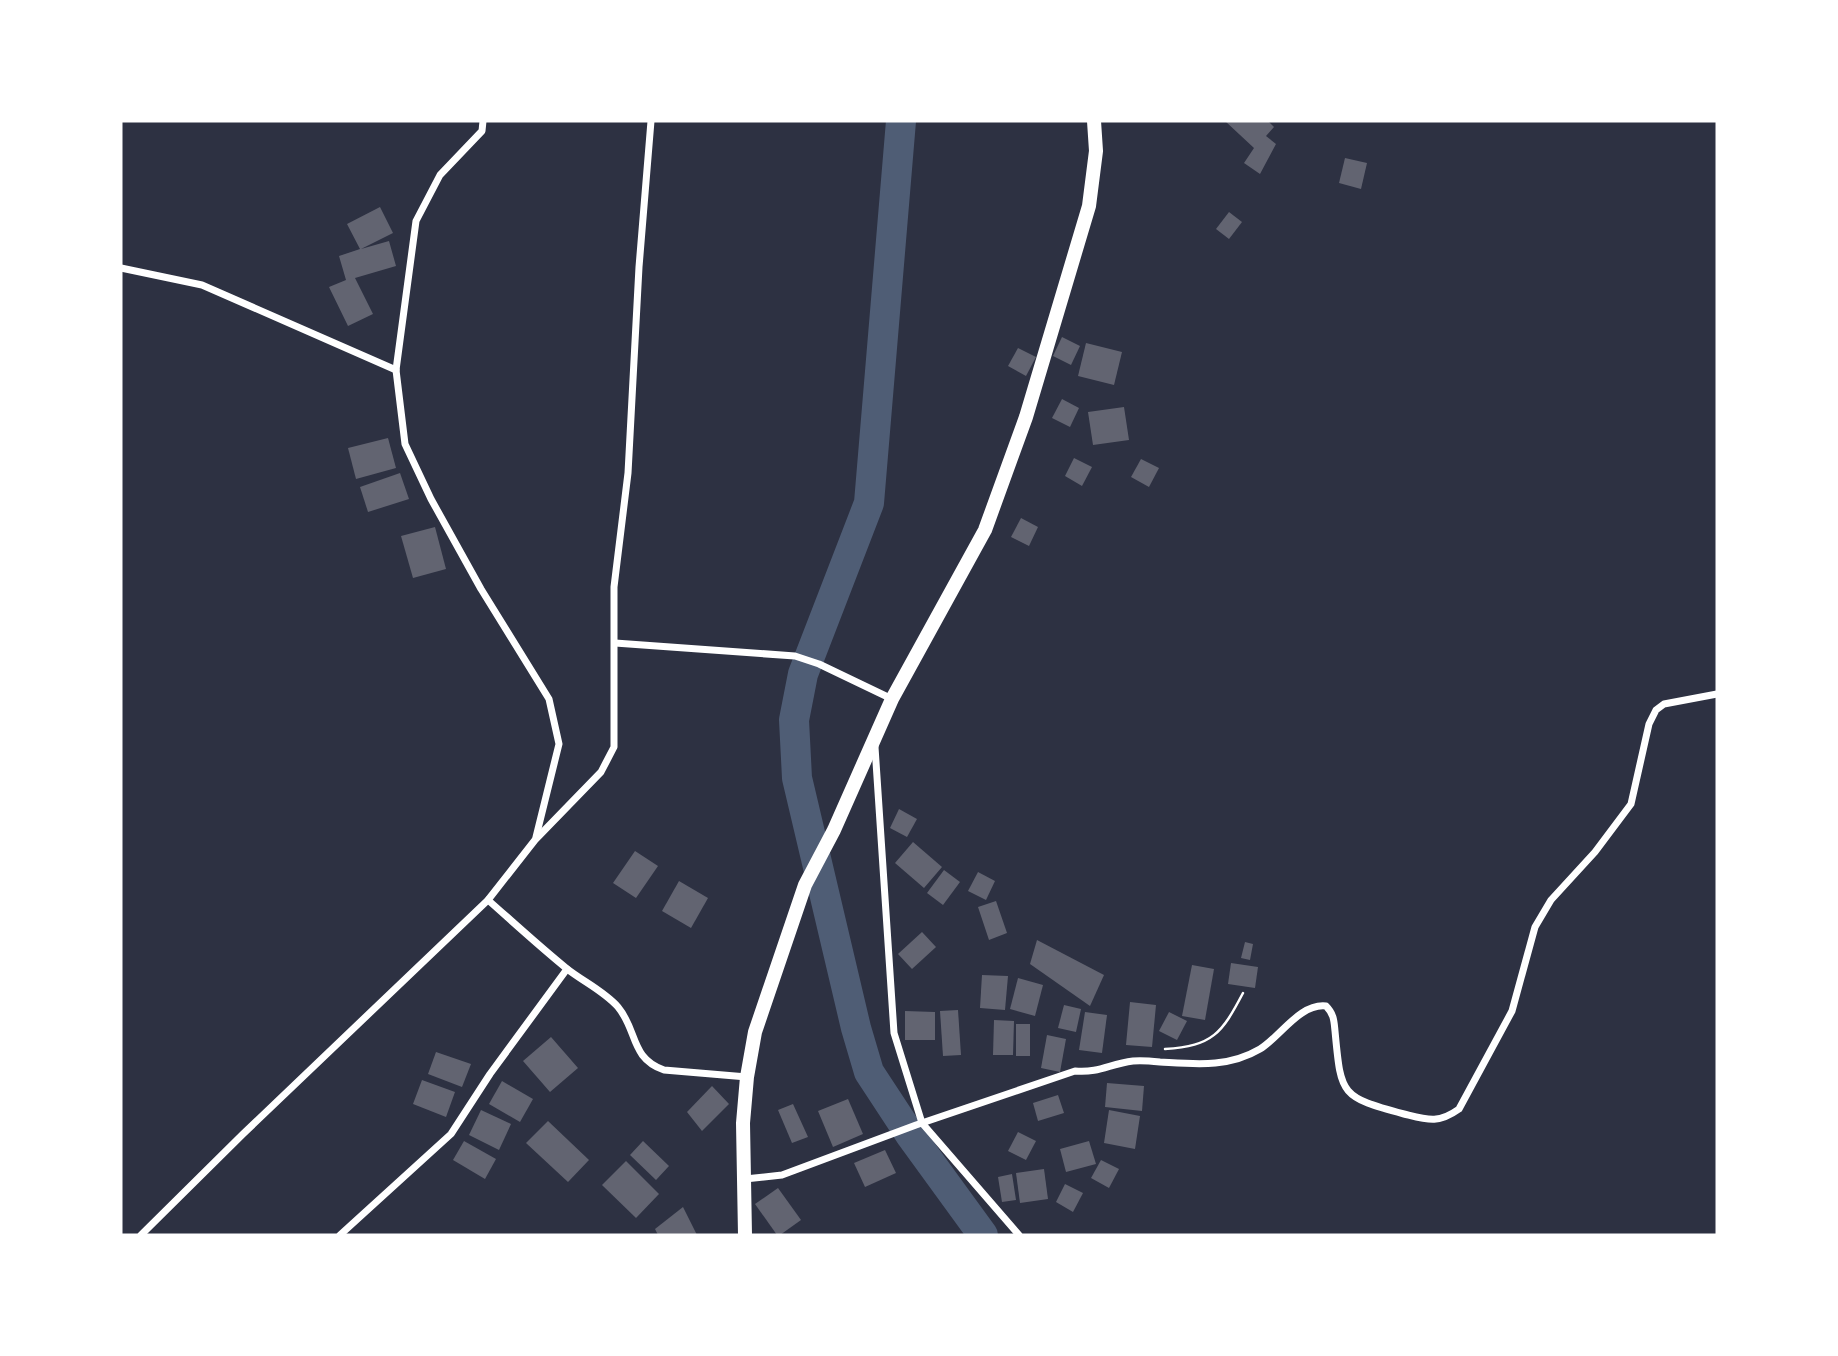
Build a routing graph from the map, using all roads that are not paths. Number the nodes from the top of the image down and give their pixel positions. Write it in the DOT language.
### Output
graph roads {
  1 [pos="483,121"];
  2 [pos="652,121"];
  3 [pos="1094,121"];
  4 [pos="121,268"];
  5 [pos="396,370"];
  6 [pos="615,643"];
  7 [pos="1717,694"];
  8 [pos="892,699"];
  9 [pos="874,739"];
  10 [pos="535,840"];
  11 [pos="488,900"];
  12 [pos="567,969"];
  13 [pos="747,1077"];
  14 [pos="919,1124"];
  15 [pos="744,1179"];
  16 [pos="141,1235"];
  17 [pos="340,1235"];
  18 [pos="745,1235"];
  19 [pos="1019,1235"];
  1 -- 5 [label="street"];
  2 -- 6 [label="street"];
  3 -- 8 [label="main road"];
  4 -- 5 [label="street"];
  5 -- 10 [label="street"];
  6 -- 8 [label="street"];
  6 -- 10 [label="street"];
  7 -- 14 [label="street"];
  8 -- 9 [label="main road"];
  9 -- 13 [label="main road"];
  9 -- 14 [label="street"];
  10 -- 11 [label="street"];
  11 -- 12 [label="street"];
  11 -- 16 [label="street"];
  12 -- 13 [label="street"];
  12 -- 17 [label="street"];
  13 -- 15 [label="main road"];
  14 -- 15 [label="street"];
  14 -- 19 [label="street"];
  15 -- 18 [label="main road"];
}
